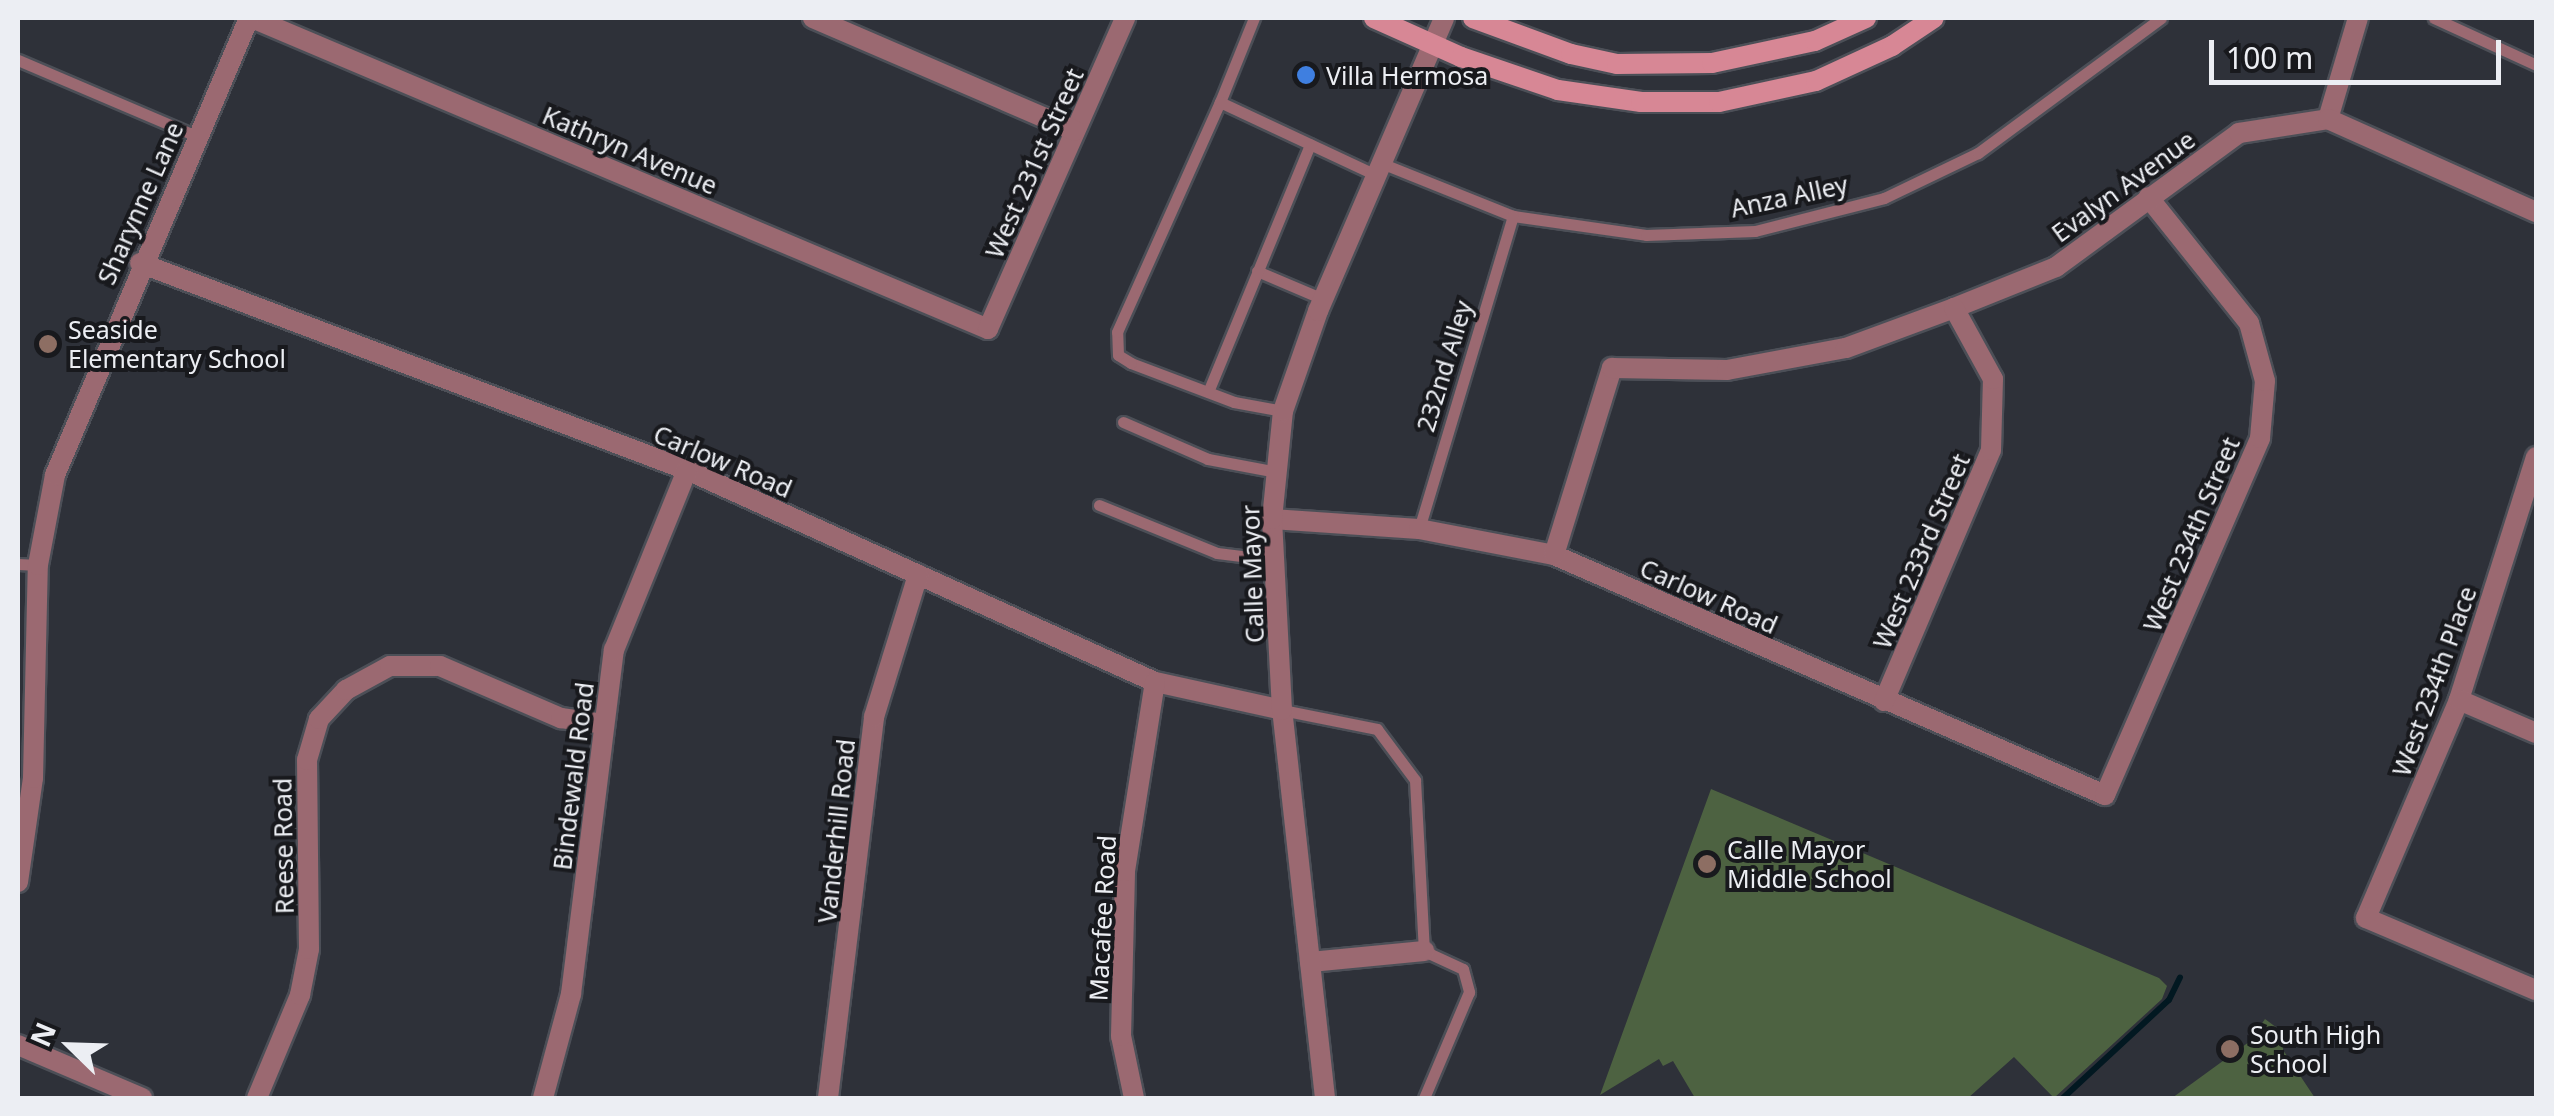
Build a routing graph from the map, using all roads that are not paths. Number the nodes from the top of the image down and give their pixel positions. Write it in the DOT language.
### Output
graph roads {
  1 [pos="250,18"];
  2 [pos="813,18"];
  3 [pos="1125,18"];
  4 [pos="1254,18"];
  5 [pos="1374,18"];
  6 [pos="1444,18"];
  7 [pos="1474,18"];
  8 [pos="1866,18"];
  9 [pos="1934,18"];
  10 [pos="2161,18"];
  11 [pos="2358,18"];
  12 [pos="2434,18"];
  13 [pos="1432,44"];
  14 [pos="18,60"];
  15 [pos="2536,65"];
  16 [pos="1220,102"];
  17 [pos="2328,118"];
  18 [pos="1075,131"];
  19 [pos="196,136"];
  20 [pos="1310,144"];
  21 [pos="1379,169"];
  22 [pos="2148,197"];
  23 [pos="2536,212"];
  24 [pos="1513,216"];
  25 [pos="140,263"];
  26 [pos="1257,271"];
  27 [pos="1323,299"];
  28 [pos="1954,308"];
  29 [pos="988,330"];
  30 [pos="1208,392"];
  31 [pos="1283,412"];
  32 [pos="1122,422"];
  33 [pos="2535,469"];
  34 [pos="687,470"];
  35 [pos="1277,472"];
  36 [pos="1099,505"];
  37 [pos="1272,520"];
  38 [pos="1419,529"];
  39 [pos="1554,555"];
  40 [pos="1274,560"];
  41 [pos="28,564"];
  42 [pos="918,575"];
  43 [pos="1156,682"];
  44 [pos="2459,700"];
  45 [pos="1884,701"];
  46 [pos="1282,710"];
  47 [pos="604,724"];
  48 [pos="2536,733"];
  49 [pos="2105,795"];
  50 [pos="21,846"];
  51 [pos="18,882"];
  52 [pos="1424,950"];
  53 [pos="1310,962"];
  54 [pos="2536,990"];
  55 [pos="18,1046"];
  56 [pos="142,1098"];
  57 [pos="257,1098"];
  58 [pos="544,1098"];
  59 [pos="828,1098"];
  60 [pos="1134,1098"];
  61 [pos="1325,1098"];
  62 [pos="1424,1098"];
  1 -- 19 [label="street, Sharynne Lane"];
  1 -- 29 [label="street, Kathryn Avenue"];
  2 -- 18 [label="street"];
  3 -- 18 [label="street, West 231st Street"];
  4 -- 16 [label="lane"];
  5 -- 13 [label="main road"];
  6 -- 13 [label="street, Calle Mayor"];
  7 -- 8 [label="main road"];
  9 -- 13 [label="main road"];
  10 -- 24 [label="lane, Anza Alley"];
  11 -- 17 [label="street"];
  12 -- 15 [label="lane"];
  13 -- 21 [label="street, Calle Mayor"];
  14 -- 19 [label="lane"];
  16 -- 20 [label="lane, Anza Alley"];
  16 -- 30 [label="lane"];
  17 -- 22 [label="street, Evalyn Avenue"];
  17 -- 23 [label="street"];
  18 -- 29 [label="street, West 231st Street"];
  19 -- 25 [label="street, Sharynne Lane"];
  20 -- 21 [label="lane, Anza Alley"];
  20 -- 26 [label="lane"];
  21 -- 24 [label="lane, Anza Alley"];
  21 -- 27 [label="street, Calle Mayor"];
  22 -- 28 [label="street, Evalyn Avenue"];
  22 -- 49 [label="street, West 234th Street"];
  24 -- 38 [label="lane, 232nd Alley"];
  25 -- 34 [label="street, Carlow Road"];
  25 -- 41 [label="street, Sharynne Lane"];
  26 -- 27 [label="lane"];
  26 -- 30 [label="lane"];
  27 -- 31 [label="street, Calle Mayor"];
  28 -- 39 [label="street, Evalyn Avenue"];
  28 -- 45 [label="street, West 233rd Street"];
  30 -- 31 [label="lane"];
  31 -- 35 [label="street, Calle Mayor"];
  32 -- 35 [label="lane"];
  33 -- 44 [label="street, West 234th Place"];
  34 -- 42 [label="street, Carlow Road"];
  34 -- 47 [label="street, Bindewald Road"];
  35 -- 37 [label="street, Calle Mayor"];
  36 -- 40 [label="lane"];
  37 -- 38 [label="street, Carlow Road"];
  37 -- 40 [label="street, Calle Mayor"];
  38 -- 39 [label="street, Carlow Road"];
  39 -- 45 [label="street, Carlow Road"];
  40 -- 46 [label="street, Calle Mayor"];
  41 -- 50 [label="street, Sharynne Lane"];
  42 -- 43 [label="street, Carlow Road"];
  42 -- 59 [label="street, Vanderhill Road"];
  43 -- 46 [label="street, Carlow Road"];
  43 -- 60 [label="street, Macafee Road"];
  44 -- 48 [label="street"];
  44 -- 54 [label="street, West 234th Place"];
  45 -- 49 [label="street, Carlow Road"];
  46 -- 52 [label="lane"];
  46 -- 53 [label="street, Calle Mayor"];
  47 -- 57 [label="street, Reese Road"];
  47 -- 58 [label="street, Bindewald Road"];
  50 -- 51 [label="street, Sharynne Lane"];
  52 -- 53 [label="street"];
  52 -- 62 [label="lane"];
  53 -- 61 [label="street, Calle Mayor"];
  55 -- 56 [label="street"];
}
